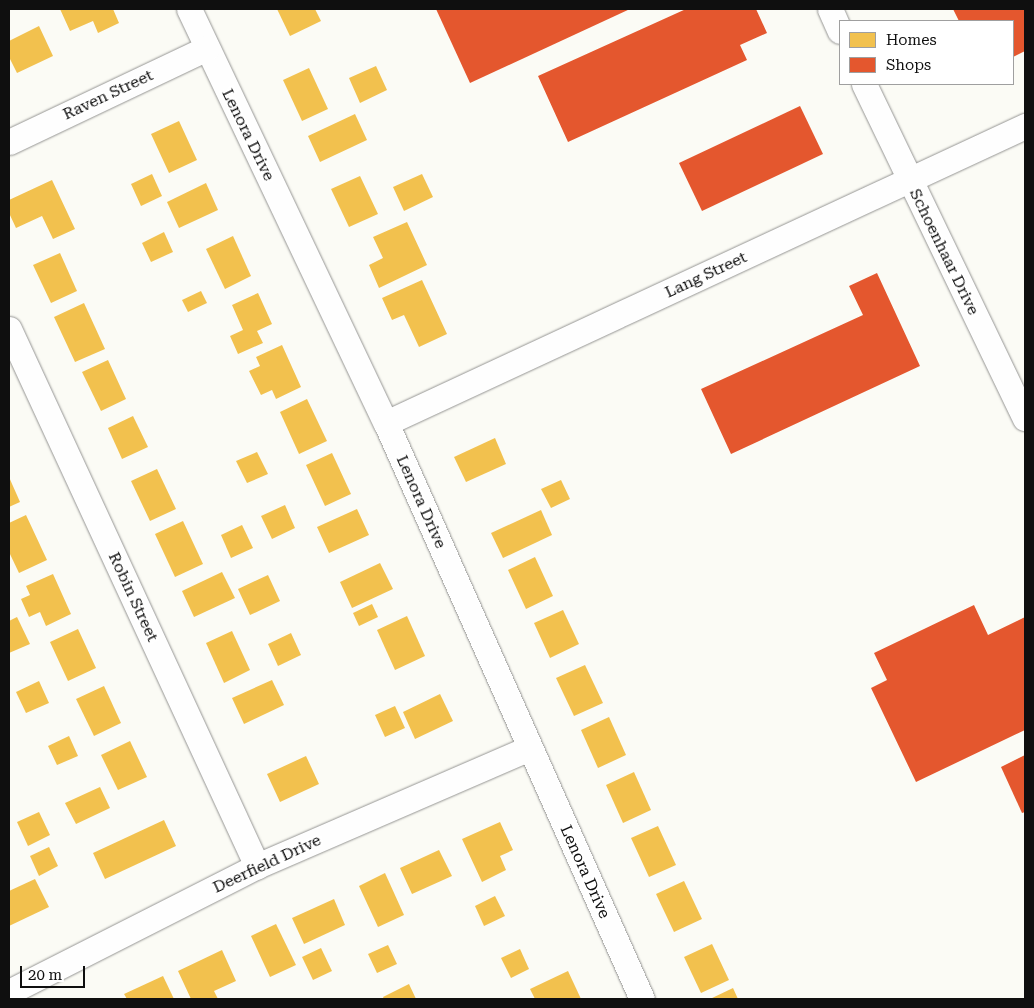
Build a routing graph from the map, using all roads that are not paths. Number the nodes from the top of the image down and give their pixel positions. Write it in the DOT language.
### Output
graph roads {
  1 [pos="189,9"];
  2 [pos="830,9"];
  3 [pos="839,29"];
  4 [pos="207,48"];
  5 [pos="864,85"];
  6 [pos="1025,126"];
  7 [pos="9,142"];
  8 [pos="909,180"];
  9 [pos="9,328"];
  10 [pos="1025,418"];
  11 [pos="386,423"];
  12 [pos="530,748"];
  13 [pos="258,866"];
  14 [pos="9,992"];
  15 [pos="642,999"];
  1 -- 4 [label="street, Lenora Drive"];
  2 -- 3 [label="street"];
  4 -- 7 [label="street, Raven Street"];
  4 -- 11 [label="street, Lenora Drive"];
  5 -- 8 [label="street, Schoenhaar Drive"];
  6 -- 8 [label="street, Lang Street"];
  8 -- 10 [label="street, Schoenhaar Drive"];
  8 -- 11 [label="street, Lang Street"];
  9 -- 13 [label="street, Robin Street"];
  11 -- 12 [label="street, Lenora Drive"];
  12 -- 13 [label="street, Deerfield Drive"];
  12 -- 15 [label="street, Lenora Drive"];
  13 -- 14 [label="street, Deerfield Drive"];
}
